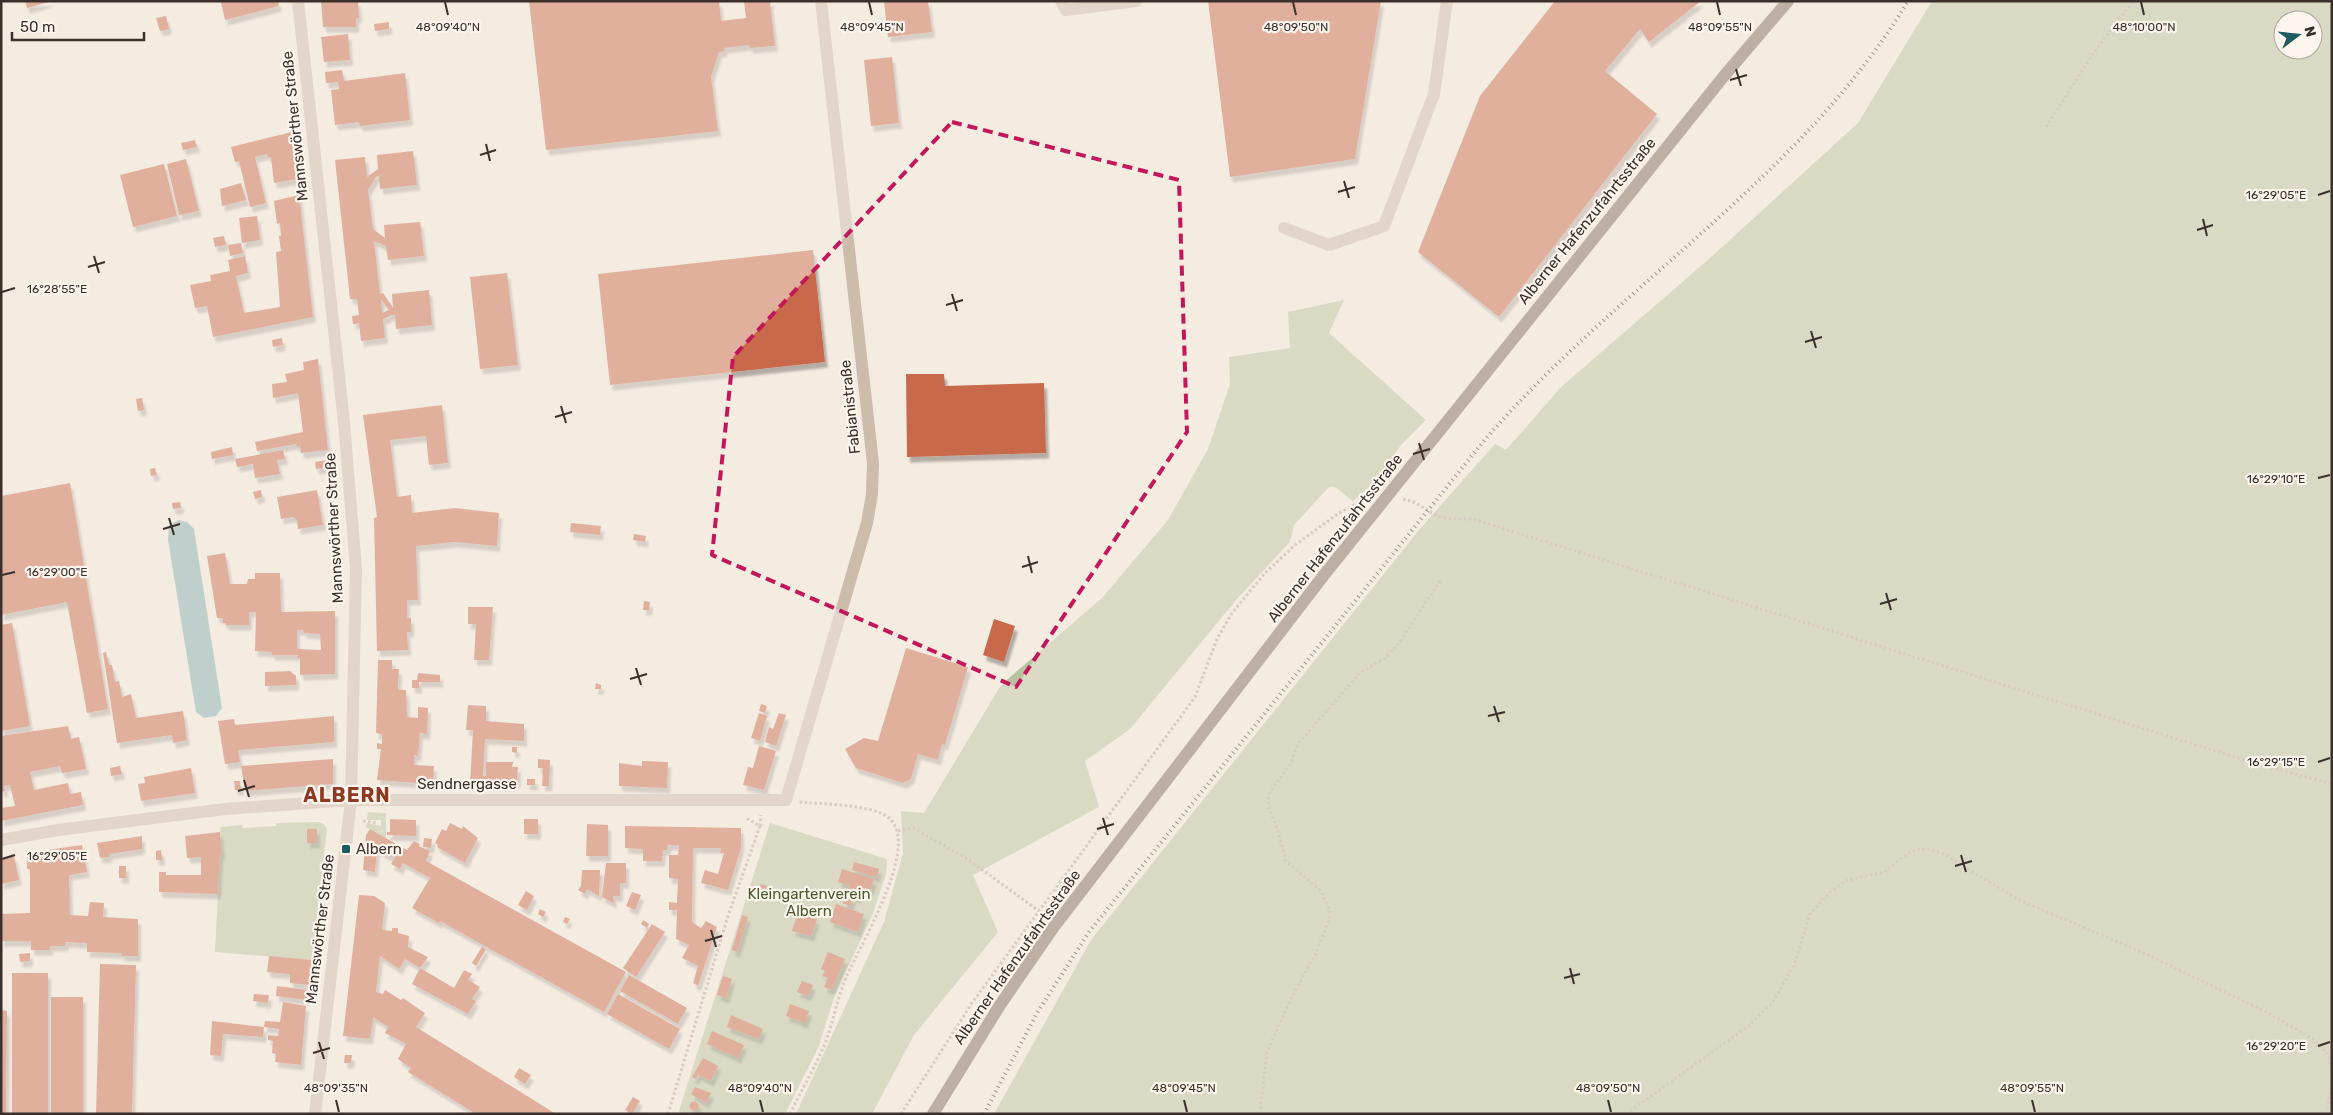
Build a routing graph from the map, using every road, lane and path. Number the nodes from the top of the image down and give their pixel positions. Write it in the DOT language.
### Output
graph roads {
  1 [pos="298,1"];
  2 [pos="821,1"];
  3 [pos="1061,1"];
  4 [pos="1136,1"];
  5 [pos="1447,1"];
  6 [pos="1788,1"];
  7 [pos="2133,1"];
  8 [pos="2046,127"];
  9 [pos="1284,228"];
  10 [pos="1387,497"];
  11 [pos="1441,580"];
  12 [pos="2332,784"];
  13 [pos="351,800"];
  14 [pos="786,800"];
  15 [pos="761,815"];
  16 [pos="746,818"];
  17 [pos="363,820"];
  18 [pos="377,823"];
  19 [pos="760,826"];
  20 [pos="897,831"];
  21 [pos="1,840"];
  22 [pos="1039,911"];
  23 [pos="2332,1071"];
  24 [pos="2332,1081"];
  25 [pos="315,1114"];
  26 [pos="668,1114"];
  27 [pos="790,1114"];
  28 [pos="901,1114"];
  29 [pos="933,1114"];
  30 [pos="1261,1114"];
  31 [pos="1626,1114"];
  32 [pos="2327,1114"];
  1 -- 13 [label="street, Mannswörther Straße"];
  2 -- 14 [label="street, Fabianistraße"];
  3 -- 4 [label="street"];
  5 -- 9 [label="street"];
  6 -- 10 [label="main road, Alberner Hafenzufahrtsstraße"];
  7 -- 8 [label="path"];
  10 -- 12 [label="path"];
  10 -- 22 [label="path"];
  10 -- 29 [label="main road, Alberner Hafenzufahrtsstraße"];
  11 -- 30 [label="path"];
  13 -- 14 [label="street, Sendnergasse"];
  13 -- 21 [label="street, Sendnergasse"];
  13 -- 25 [label="street, Mannswörther Straße"];
  14 -- 20 [label="path"];
  15 -- 19 [label="path"];
  16 -- 19 [label="path"];
  17 -- 18 [label="path"];
  19 -- 26 [label="path"];
  20 -- 22 [label="path"];
  20 -- 27 [label="path"];
  22 -- 28 [label="path"];
  23 -- 31 [label="path"];
  24 -- 32 [label="path"];
}
